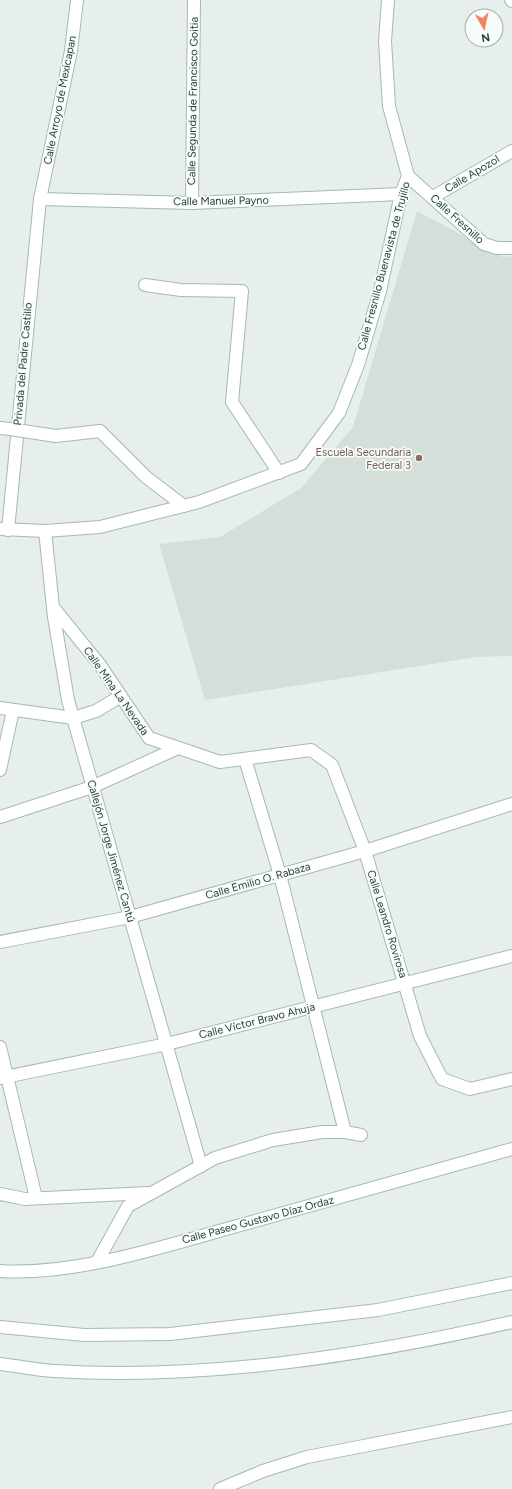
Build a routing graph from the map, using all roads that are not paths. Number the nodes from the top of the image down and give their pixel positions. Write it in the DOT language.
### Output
graph roads {
  1 [pos="77,0"];
  2 [pos="194,0"];
  3 [pos="388,0"];
  4 [pos="512,151"];
  5 [pos="408,176"];
  6 [pos="401,194"];
  7 [pos="433,197"];
  8 [pos="40,199"];
  9 [pos="192,203"];
  10 [pos="512,248"];
  11 [pos="145,285"];
  12 [pos="5,429"];
  13 [pos="279,473"];
  14 [pos="184,506"];
  15 [pos="4,529"];
  16 [pos="45,531"];
  17 [pos="53,607"];
  18 [pos="121,696"];
  19 [pos="0,708"];
  20 [pos="13,710"];
  21 [pos="73,718"];
  22 [pos="178,748"];
  23 [pos="311,750"];
  24 [pos="246,759"];
  25 [pos="0,770"];
  26 [pos="92,787"];
  27 [pos="512,804"];
  28 [pos="0,817"];
  29 [pos="365,851"];
  30 [pos="280,875"];
  31 [pos="130,917"];
  32 [pos="0,942"];
  33 [pos="512,956"];
  34 [pos="405,983"];
  35 [pos="312,1007"];
  36 [pos="167,1044"];
  37 [pos="0,1047"];
  38 [pos="4,1078"];
  39 [pos="512,1079"];
  40 [pos="345,1132"];
  41 [pos="361,1135"];
  42 [pos="512,1149"];
  43 [pos="201,1166"];
  44 [pos="151,1193"];
  45 [pos="0,1194"];
  46 [pos="36,1198"];
  47 [pos="97,1262"];
  48 [pos="0,1271"];
  49 [pos="512,1282"];
  50 [pos="512,1322"];
  51 [pos="0,1327"];
  52 [pos="0,1364"];
  53 [pos="512,1417"];
  54 [pos="220,1489"];
  1 -- 8 [label="street, Calle Arroyo de Mexicapan"];
  2 -- 9 [label="street, Calle Segunda de Francisco Goitia"];
  3 -- 5 [label="street, Calle Fresnillo Buenavista de Trujillo"];
  4 -- 7 [label="street, Calle Apozol"];
  5 -- 6 [label="street, Calle Fresnillo Buenavista de Trujillo"];
  5 -- 7 [label="street, Calle Fresnillo"];
  6 -- 9 [label="street, Calle Manuel Payno"];
  6 -- 13 [label="street, Calle Fresnillo Buenavista de Trujillo"];
  7 -- 10 [label="street, Calle Fresnillo"];
  8 -- 9 [label="street, Calle Manuel Payno"];
  8 -- 15 [label="street, Privada del Padre Castillo"];
  11 -- 13 [label="street"];
  12 -- 14 [label="street, bridge"];
  13 -- 14 [label="street, Calle Fresnillo Buenavista de Trujillo"];
  14 -- 16 [label="street, Calle Fresnillo Buenavista de Trujillo"];
  15 -- 16 [label="street, Calle Fresnillo Buenavista de Trujillo"];
  16 -- 17 [label="street, Callejón Jorge Jiménez Cantú"];
  17 -- 18 [label="street, Calle Mina La Nevada"];
  17 -- 21 [label="street, Callejón Jorge Jiménez Cantú"];
  18 -- 21 [label="street"];
  18 -- 22 [label="street, Calle Mina La Nevada"];
  19 -- 20 [label="street"];
  20 -- 21 [label="street"];
  20 -- 25 [label="street"];
  21 -- 26 [label="street, Callejón Jorge Jiménez Cantú"];
  22 -- 24 [label="street, Calle Mina La Nevada"];
  22 -- 26 [label="street"];
  23 -- 24 [label="street, Calle Mina La Nevada"];
  23 -- 29 [label="street, Calle Leandro Rovirosa"];
  24 -- 30 [label="street"];
  26 -- 28 [label="street"];
  26 -- 31 [label="street, Callejón Jorge Jiménez Cantú"];
  27 -- 29 [label="street, Calle Emilio O. Rabaza"];
  29 -- 30 [label="street, Calle Emilio O. Rabaza"];
  29 -- 34 [label="street, Calle Leandro Rovirosa"];
  30 -- 31 [label="street, Calle Emilio O. Rabaza"];
  30 -- 35 [label="street"];
  31 -- 32 [label="street, Calle Emilio O. Rabaza"];
  31 -- 36 [label="street, Callejón Jorge Jiménez Cantú"];
  33 -- 34 [label="street, Calle Víctor Bravo Ahuja"];
  34 -- 35 [label="street, Calle Víctor Bravo Ahuja"];
  34 -- 39 [label="street, Calle Leandro Rovirosa"];
  35 -- 36 [label="street, Calle Víctor Bravo Ahuja"];
  35 -- 40 [label="street"];
  36 -- 38 [label="street, Calle Víctor Bravo Ahuja"];
  36 -- 43 [label="street, Callejón Jorge Jiménez Cantú"];
  37 -- 38 [label="street"];
  38 -- 46 [label="street"];
  40 -- 41 [label="street"];
  40 -- 43 [label="street"];
  42 -- 47 [label="street, Calle Paseo Gustavo Díaz Ordaz"];
  43 -- 44 [label="street"];
  44 -- 46 [label="street"];
  44 -- 47 [label="street"];
  45 -- 46 [label="street"];
  47 -- 48 [label="street, Calle Paseo Gustavo Díaz Ordaz"];
  49 -- 51 [label="street"];
  50 -- 52 [label="street"];
  53 -- 54 [label="street"];
}
